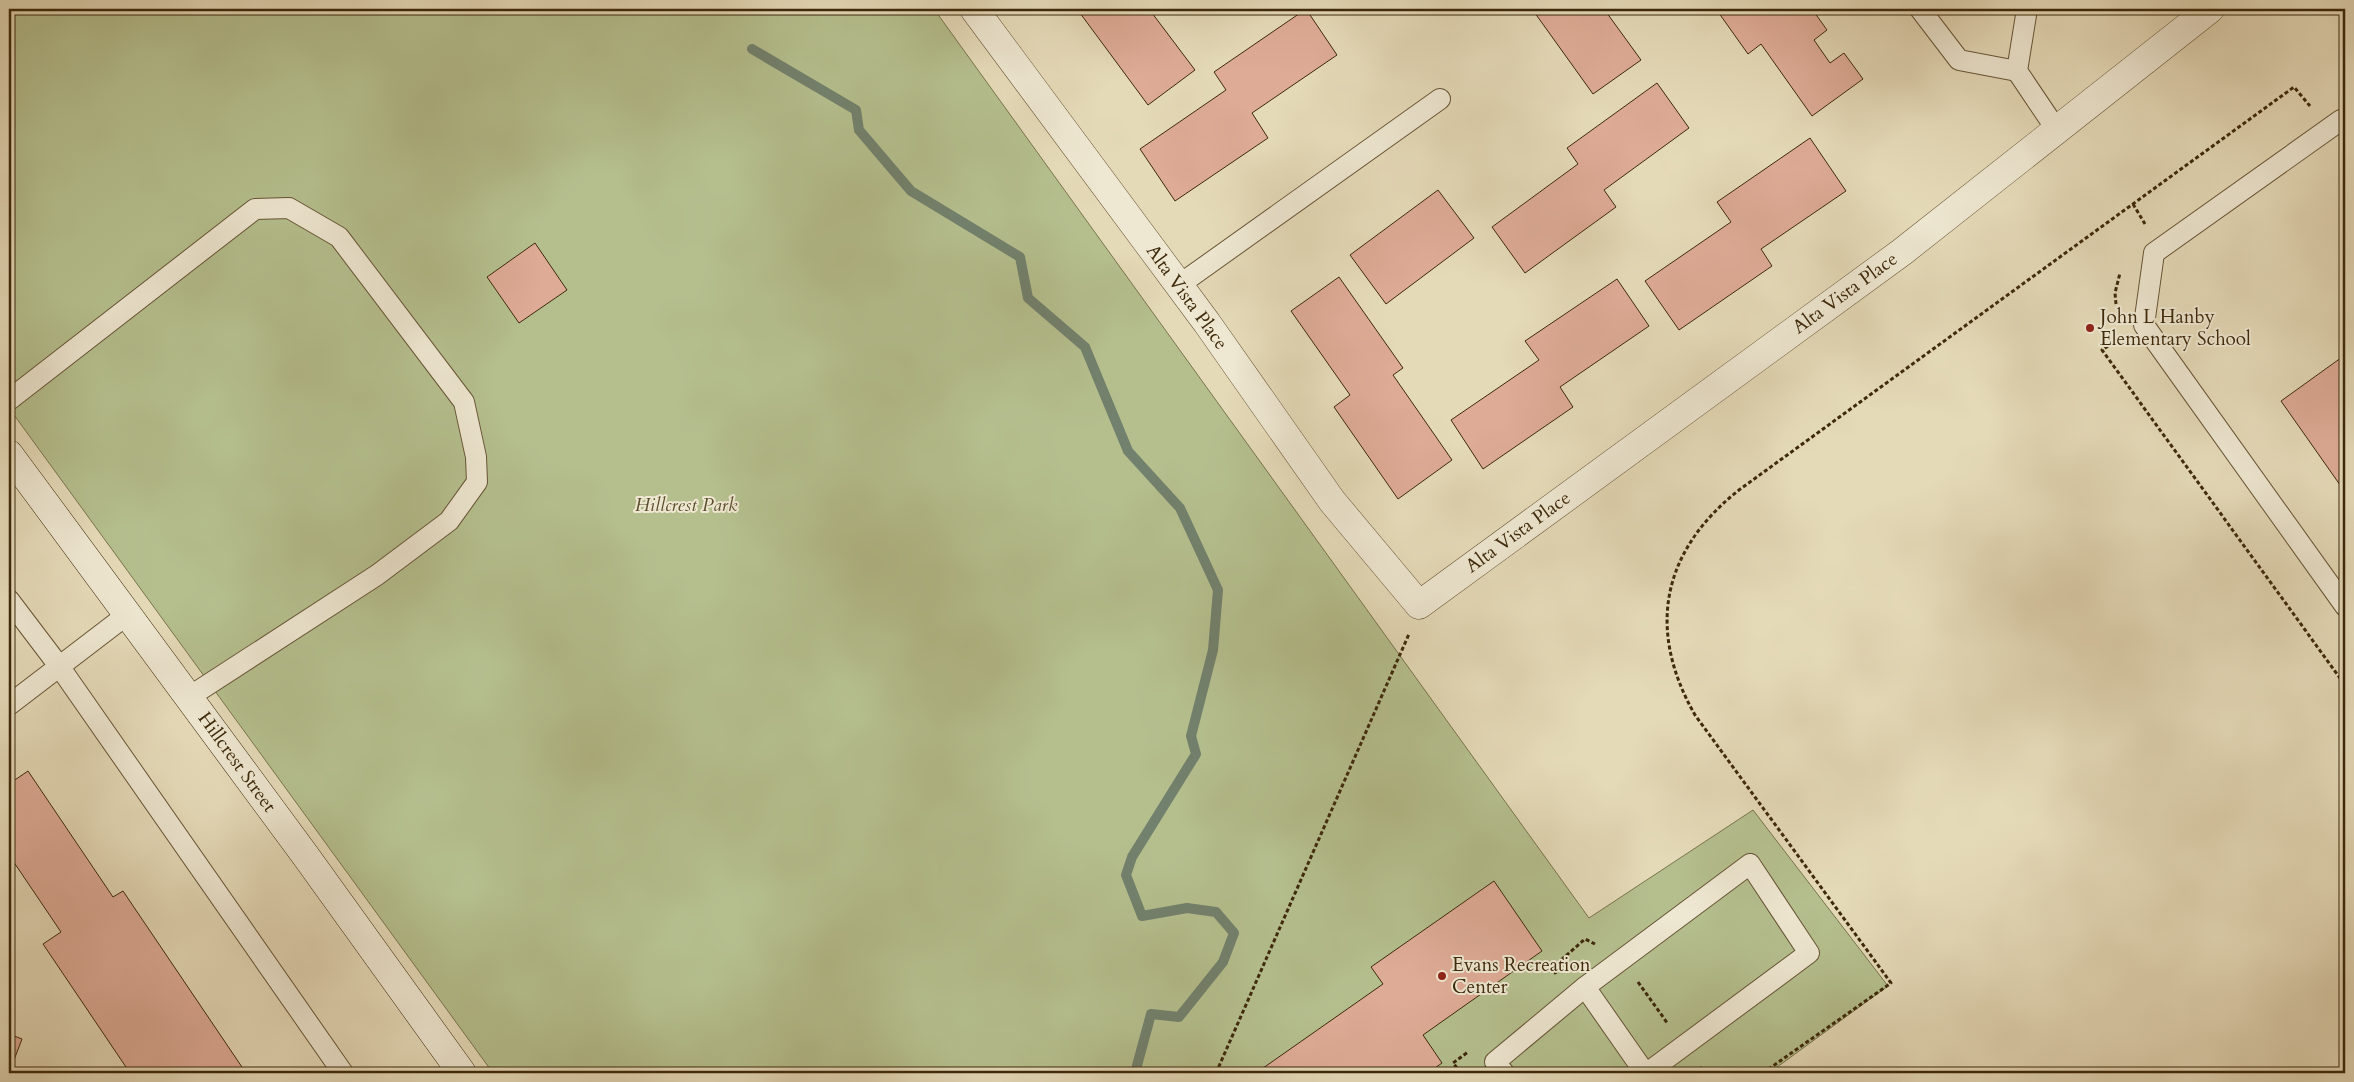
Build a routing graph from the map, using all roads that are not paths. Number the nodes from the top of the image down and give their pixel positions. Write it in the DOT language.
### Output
graph roads {
  1 [pos="974,9"];
  2 [pos="1920,9"];
  3 [pos="2027,9"];
  4 [pos="2210,9"];
  5 [pos="2017,71"];
  6 [pos="1440,99"];
  7 [pos="2345,121"];
  8 [pos="2056,130"];
  9 [pos="1179,285"];
  10 [pos="9,400"];
  11 [pos="9,454"];
  12 [pos="9,600"];
  13 [pos="2345,606"];
  14 [pos="128,614"];
  15 [pos="60,666"];
  16 [pos="189,697"];
  17 [pos="9,705"];
  18 [pos="1585,987"];
  19 [pos="343,1073"];
  20 [pos="462,1073"];
  21 [pos="1504,1073"];
  22 [pos="1646,1073"];
  1 -- 9 [label="street, Alta Vista Place"];
  2 -- 5 [label="lane"];
  3 -- 5 [label="lane"];
  4 -- 8 [label="street, Alta Vista Place"];
  5 -- 8 [label="lane"];
  6 -- 9 [label="lane"];
  7 -- 13 [label="lane"];
  8 -- 9 [label="street, Alta Vista Place"];
  10 -- 16 [label="lane"];
  11 -- 14 [label="street, Hillcrest Street"];
  12 -- 15 [label="lane"];
  14 -- 15 [label="lane"];
  14 -- 16 [label="street, Hillcrest Street"];
  15 -- 17 [label="lane"];
  15 -- 19 [label="lane"];
  16 -- 20 [label="street, Hillcrest Street"];
  18 -- 21 [label="lane"];
  18 -- 22 [label="lane"];
  18 -- 22 [label="lane"];
}
